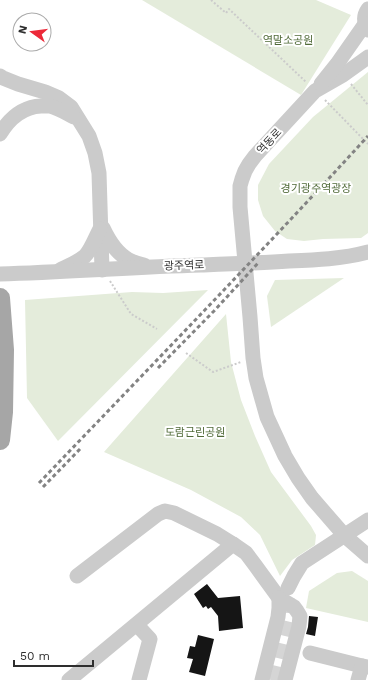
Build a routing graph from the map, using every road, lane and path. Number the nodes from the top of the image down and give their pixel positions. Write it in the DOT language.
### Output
graph roads {
  1 [pos="211,0"];
  2 [pos="368,9"];
  3 [pos="366,27"];
  4 [pos="368,57"];
  5 [pos="343,75"];
  6 [pos="0,76"];
  7 [pos="315,91"];
  8 [pos="368,105"];
  9 [pos="78,120"];
  10 [pos="0,134"];
  11 [pos="368,144"];
  12 [pos="101,226"];
  13 [pos="366,250"];
  14 [pos="245,263"];
  15 [pos="149,267"];
  16 [pos="102,270"];
  17 [pos="56,272"];
  18 [pos="0,274"];
  19 [pos="0,298"];
  20 [pos="0,302"];
  21 [pos="157,329"];
  22 [pos="186,353"];
  23 [pos="252,358"];
  24 [pos="0,440"];
  25 [pos="368,520"];
  26 [pos="345,536"];
  27 [pos="233,544"];
  28 [pos="368,556"];
  29 [pos="76,576"];
  30 [pos="284,593"];
  31 [pos="137,625"];
  32 [pos="310,653"];
  33 [pos="363,671"];
  34 [pos="69,680"];
  35 [pos="139,680"];
  36 [pos="262,680"];
  37 [pos="285,680"];
  1 -- 7 [label="path"];
  2 -- 3 [label="street"];
  3 -- 7 [label="street"];
  4 -- 5 [label="street, 역동로"];
  5 -- 7 [label="street, 역동로"];
  5 -- 8 [label="path"];
  6 -- 9 [label="street"];
  7 -- 11 [label="path"];
  7 -- 14 [label="street, 역동로"];
  9 -- 10 [label="street"];
  9 -- 12 [label="street"];
  12 -- 15 [label="street"];
  12 -- 16 [label="street"];
  12 -- 17 [label="street"];
  13 -- 14 [label="street, 광주역로"];
  14 -- 15 [label="street, 광주역로"];
  14 -- 23 [label="street, 역동로"];
  15 -- 16 [label="street, 광주역로"];
  16 -- 17 [label="street, 광주역로"];
  16 -- 21 [label="path"];
  17 -- 18 [label="street, 광주역로"];
  19 -- 20 [label="main road"];
  20 -- 24 [label="main road"];
  22 -- 23 [label="path"];
  23 -- 26 [label="street, 역동로"];
  25 -- 26 [label="street"];
  26 -- 28 [label="street, 역동로"];
  26 -- 30 [label="street"];
  27 -- 29 [label="street"];
  27 -- 30 [label="street"];
  27 -- 31 [label="street"];
  30 -- 36 [label="street"];
  30 -- 37 [label="street"];
  31 -- 34 [label="street"];
  31 -- 35 [label="street"];
  32 -- 33 [label="street"];
}
